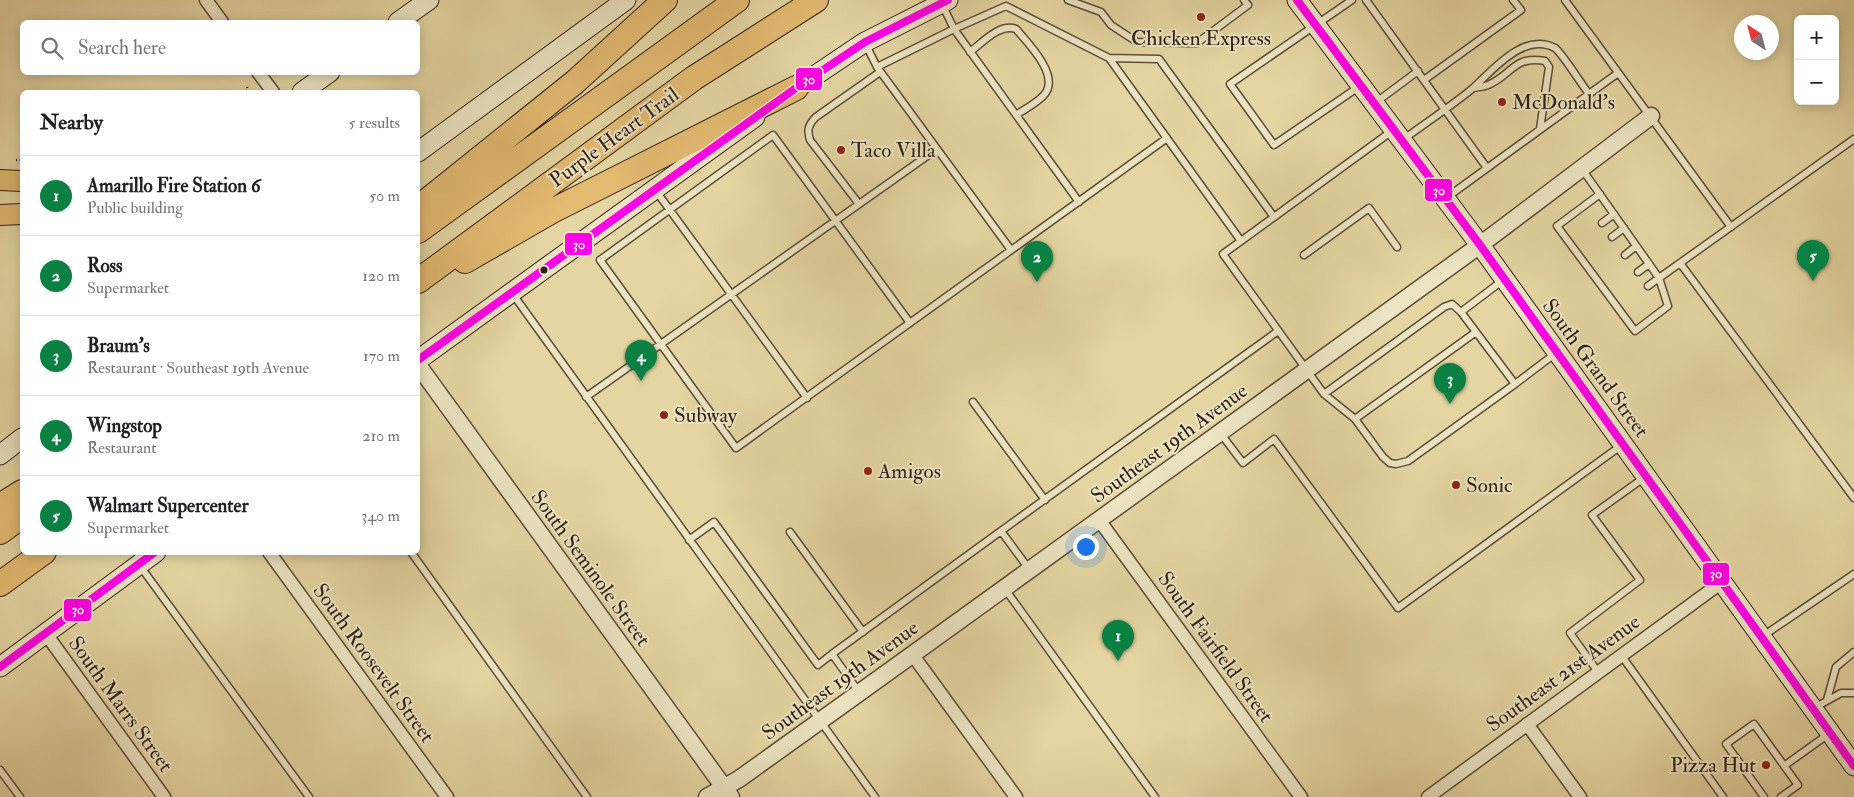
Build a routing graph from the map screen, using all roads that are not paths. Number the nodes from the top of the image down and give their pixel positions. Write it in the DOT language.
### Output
graph roads {
  1 [pos="206,0"];
  2 [pos="429,0"];
  3 [pos="626,0"];
  4 [pos="665,0"];
  5 [pos="737,0"];
  6 [pos="816,0"];
  7 [pos="1068,0"];
  8 [pos="1244,0"];
  9 [pos="1297,0"];
  10 [pos="1352,0"];
  11 [pos="1366,0"];
  12 [pos="1513,0"];
  13 [pos="1565,0"];
  14 [pos="945,2"];
  15 [pos="221,20"];
  16 [pos="401,20"];
  17 [pos="1315,23"];
  18 [pos="954,29"];
  19 [pos="865,42"];
  20 [pos="970,52"];
  21 [pos="1109,58"];
  22 [pos="879,70"];
  23 [pos="1418,71"];
  24 [pos="1618,73"];
  25 [pos="260,75"];
  26 [pos="326,75"];
  27 [pos="1424,80"];
  28 [pos="1361,85"];
  29 [pos="796,88"];
  30 [pos="1472,88"];
  31 [pos="272,90"];
  32 [pos="305,90"];
  33 [pos="1589,94"];
  34 [pos="1374,103"];
  35 [pos="1444,109"];
  36 [pos="1016,115"];
  37 [pos="1651,116"];
  38 [pos="1540,129"];
  39 [pos="1398,135"];
  40 [pos="1167,138"];
  41 [pos="1854,139"];
  42 [pos="937,149"];
  43 [pos="420,151"];
  44 [pos="1487,168"];
  45 [pos="1581,168"];
  46 [pos="0,180"];
  47 [pos="20,181"];
  48 [pos="656,190"];
  49 [pos="1600,194"];
  50 [pos="1445,198"];
  51 [pos="1079,202"];
  52 [pos="859,204"];
  53 [pos="420,206"];
  54 [pos="670,209"];
  55 [pos="0,214"];
  56 [pos="20,214"];
  57 [pos="1614,214"];
  58 [pos="1274,217"];
  59 [pos="836,220"];
  60 [pos="1602,223"];
  61 [pos="1731,227"];
  62 [pos="1624,228"];
  63 [pos="420,230"];
  64 [pos="1612,237"];
  65 [pos="1241,241"];
  66 [pos="1480,245"];
  67 [pos="1636,246"];
  68 [pos="1397,247"];
  69 [pos="1011,250"];
  70 [pos="1625,254"];
  71 [pos="1304,255"];
  72 [pos="1680,263"];
  73 [pos="1649,264"];
  74 [pos="1638,272"];
  75 [pos="1659,278"];
  76 [pos="1505,279"];
  77 [pos="420,280"];
  78 [pos="420,285"];
  79 [pos="1648,286"];
  80 [pos="512,293"];
  81 [pos="732,294"];
  82 [pos="1461,312"];
  83 [pos="910,323"];
  84 [pos="1278,330"];
  85 [pos="1476,332"];
  86 [pos="661,344"];
  87 [pos="1558,352"];
  88 [pos="420,359"];
  89 [pos="420,368"];
  90 [pos="1307,370"];
  91 [pos="1515,384"];
  92 [pos="1324,394"];
  93 [pos="586,397"];
  94 [pos="807,398"];
  95 [pos="973,402"];
  96 [pos="1355,419"];
  97 [pos="1220,432"];
  98 [pos="20,440"];
  99 [pos="1623,444"];
  100 [pos="0,455"];
  101 [pos="1646,476"];
  102 [pos="20,493"];
  103 [pos="1854,498"];
  104 [pos="1045,500"];
  105 [pos="0,506"];
  106 [pos="20,517"];
  107 [pos="1099,520"];
  108 [pos="1002,531"];
  109 [pos="0,532"];
  110 [pos="790,532"];
  111 [pos="689,540"];
  112 [pos="40,555"];
  113 [pos="152,555"];
  114 [pos="271,555"];
  115 [pos="413,555"];
  116 [pos="139,564"];
  117 [pos="1030,570"];
  118 [pos="1854,574"];
  119 [pos="9,578"];
  120 [pos="1722,582"];
  121 [pos="1004,588"];
  122 [pos="0,590"];
  123 [pos="863,632"];
  124 [pos="46,634"];
  125 [pos="1762,637"];
  126 [pos="1854,652"];
  127 [pos="832,654"];
  128 [pos="912,654"];
  129 [pos="1621,655"];
  130 [pos="1844,660"];
  131 [pos="1854,662"];
  132 [pos="0,667"];
  133 [pos="1598,672"];
  134 [pos="860,693"];
  135 [pos="1854,693"];
  136 [pos="1820,704"];
  137 [pos="820,721"];
  138 [pos="1527,724"];
  139 [pos="1830,733"];
  140 [pos="1851,757"];
  141 [pos="1784,766"];
  142 [pos="0,770"];
  143 [pos="728,792"];
  144 [pos="1435,795"];
  145 [pos="20,797"];
  146 [pos="164,797"];
  147 [pos="309,797"];
  148 [pos="447,797"];
  149 [pos="587,797"];
  150 [pos="707,797"];
  151 [pos="875,797"];
  152 [pos="1016,797"];
  153 [pos="1155,797"];
  154 [pos="1301,797"];
  155 [pos="1580,797"];
  156 [pos="1723,797"];
  157 [pos="1764,797"];
  158 [pos="1781,797"];
  1 -- 15 [label="street"];
  2 -- 16 [label="main road"];
  3 -- 43 [label="main road"];
  4 -- 53 [label="highway"];
  5 -- 63 [label="highway, Purple Heart Trail"];
  6 -- 77 [label="highway, Purple Heart Trail"];
  7 -- 8 [label="lane"];
  9 -- 17 [label="main road, South Grand Street"];
  10 -- 17 [label="lane"];
  11 -- 23 [label="lane"];
  12 -- 27 [label="lane"];
  13 -- 24 [label="lane"];
  14 -- 18 [label="lane"];
  14 -- 19 [label="main road"];
  17 -- 28 [label="main road, South Grand Street"];
  17 -- 28 [label="lane"];
  18 -- 20 [label="lane"];
  18 -- 21 [label="lane"];
  18 -- 22 [label="lane"];
  19 -- 22 [label="lane"];
  19 -- 29 [label="main road"];
  20 -- 36 [label="lane"];
  20 -- 36 [label="lane"];
  21 -- 40 [label="lane"];
  21 -- 58 [label="lane"];
  22 -- 42 [label="lane"];
  22 -- 52 [label="lane"];
  23 -- 27 [label="lane"];
  23 -- 34 [label="lane"];
  24 -- 33 [label="lane"];
  24 -- 37 [label="lane"];
  25 -- 31 [label="street"];
  26 -- 32 [label="main road"];
  27 -- 35 [label="lane"];
  28 -- 34 [label="main road, South Grand Street"];
  29 -- 48 [label="main road"];
  29 -- 78 [label="highway"];
  30 -- 33 [label="lane"];
  30 -- 35 [label="lane"];
  30 -- 38 [label="lane"];
  33 -- 38 [label="lane"];
  34 -- 39 [label="main road, South Grand Street"];
  35 -- 39 [label="lane"];
  35 -- 44 [label="lane"];
  36 -- 51 [label="lane"];
  37 -- 45 [label="street, Southeast 19th Avenue"];
  37 -- 61 [label="lane"];
  38 -- 44 [label="lane"];
  39 -- 50 [label="main road, South Grand Street"];
  39 -- 58 [label="lane"];
  40 -- 51 [label="lane"];
  40 -- 65 [label="lane"];
  41 -- 61 [label="lane"];
  42 -- 52 [label="lane"];
  42 -- 69 [label="lane"];
  44 -- 50 [label="lane"];
  45 -- 49 [label="lane"];
  45 -- 66 [label="street, Southeast 19th Avenue"];
  46 -- 47 [label="main road"];
  48 -- 54 [label="lane"];
  48 -- 80 [label="main road"];
  49 -- 57 [label="lane"];
  49 -- 75 [label="lane"];
  50 -- 66 [label="main road, South Grand Street"];
  51 -- 69 [label="lane"];
  52 -- 59 [label="lane"];
  54 -- 59 [label="lane"];
  54 -- 81 [label="lane"];
  54 -- 86 [label="lane"];
  55 -- 56 [label="main road"];
  57 -- 60 [label="lane"];
  57 -- 62 [label="lane"];
  58 -- 65 [label="lane"];
  59 -- 81 [label="lane"];
  59 -- 83 [label="lane"];
  61 -- 72 [label="lane"];
  62 -- 64 [label="lane"];
  62 -- 67 [label="lane"];
  65 -- 84 [label="lane"];
  66 -- 76 [label="main road, South Grand Street"];
  66 -- 90 [label="street, Southeast 19th Avenue"];
  67 -- 70 [label="lane"];
  67 -- 73 [label="lane"];
  68 -- 71 [label="lane"];
  69 -- 83 [label="lane"];
  72 -- 75 [label="lane"];
  72 -- 103 [label="lane"];
  73 -- 74 [label="lane"];
  73 -- 75 [label="lane"];
  75 -- 79 [label="lane"];
  76 -- 82 [label="lane"];
  76 -- 87 [label="main road, South Grand Street"];
  80 -- 88 [label="main road"];
  80 -- 93 [label="lane"];
  81 -- 86 [label="lane"];
  81 -- 94 [label="lane"];
  82 -- 85 [label="lane"];
  82 -- 92 [label="lane"];
  83 -- 94 [label="lane"];
  84 -- 90 [label="lane"];
  84 -- 104 [label="lane"];
  85 -- 91 [label="lane"];
  85 -- 96 [label="lane"];
  86 -- 93 [label="lane"];
  86 -- 94 [label="lane"];
  87 -- 91 [label="lane"];
  87 -- 99 [label="main road, South Grand Street"];
  89 -- 143 [label="street, South Seminole Street"];
  90 -- 92 [label="lane"];
  90 -- 97 [label="street, Southeast 19th Avenue"];
  91 -- 96 [label="lane"];
  92 -- 96 [label="lane"];
  93 -- 111 [label="lane"];
  95 -- 104 [label="lane"];
  97 -- 99 [label="lane"];
  97 -- 107 [label="street, Southeast 19th Avenue"];
  98 -- 100 [label="main road"];
  99 -- 101 [label="main road, South Grand Street"];
  101 -- 120 [label="main road, South Grand Street"];
  101 -- 133 [label="lane"];
  102 -- 105 [label="highway"];
  104 -- 108 [label="lane"];
  106 -- 109 [label="highway"];
  107 -- 117 [label="street, Southeast 19th Avenue"];
  107 -- 154 [label="street, South Fairfield Street"];
  108 -- 117 [label="lane"];
  108 -- 123 [label="lane"];
  110 -- 123 [label="lane"];
  111 -- 127 [label="lane"];
  111 -- 137 [label="lane"];
  112 -- 119 [label="highway"];
  113 -- 116 [label="main road"];
  114 -- 148 [label="street, South Roosevelt Street"];
  115 -- 149 [label="lane"];
  116 -- 124 [label="main road"];
  116 -- 147 [label="lane"];
  117 -- 121 [label="street, Southeast 19th Avenue"];
  118 -- 125 [label="lane"];
  119 -- 122 [label="highway"];
  120 -- 125 [label="main road, South Grand Street"];
  120 -- 129 [label="street, Southeast 21st Avenue"];
  121 -- 128 [label="street, Southeast 19th Avenue"];
  121 -- 153 [label="lane"];
  123 -- 127 [label="lane"];
  124 -- 132 [label="main road"];
  124 -- 146 [label="street, South Marrs Street"];
  125 -- 136 [label="main road, South Grand Street"];
  126 -- 130 [label="lane"];
  127 -- 134 [label="lane"];
  128 -- 134 [label="street, Southeast 19th Avenue"];
  128 -- 152 [label="street"];
  129 -- 133 [label="street, Southeast 21st Avenue"];
  129 -- 156 [label="lane"];
  130 -- 131 [label="lane"];
  130 -- 136 [label="lane"];
  133 -- 138 [label="street, Southeast 21st Avenue"];
  134 -- 137 [label="street, Southeast 19th Avenue"];
  135 -- 136 [label="lane"];
  136 -- 139 [label="main road, South Grand Street"];
  137 -- 143 [label="street, Southeast 19th Avenue"];
  137 -- 151 [label="lane"];
  138 -- 144 [label="street, Southeast 21st Avenue"];
  138 -- 155 [label="street"];
  139 -- 140 [label="main road, South Grand Street"];
  139 -- 141 [label="lane"];
  141 -- 157 [label="lane"];
  141 -- 158 [label="lane"];
  142 -- 145 [label="lane"];
  143 -- 150 [label="street, Southeast 19th Avenue"];
}
